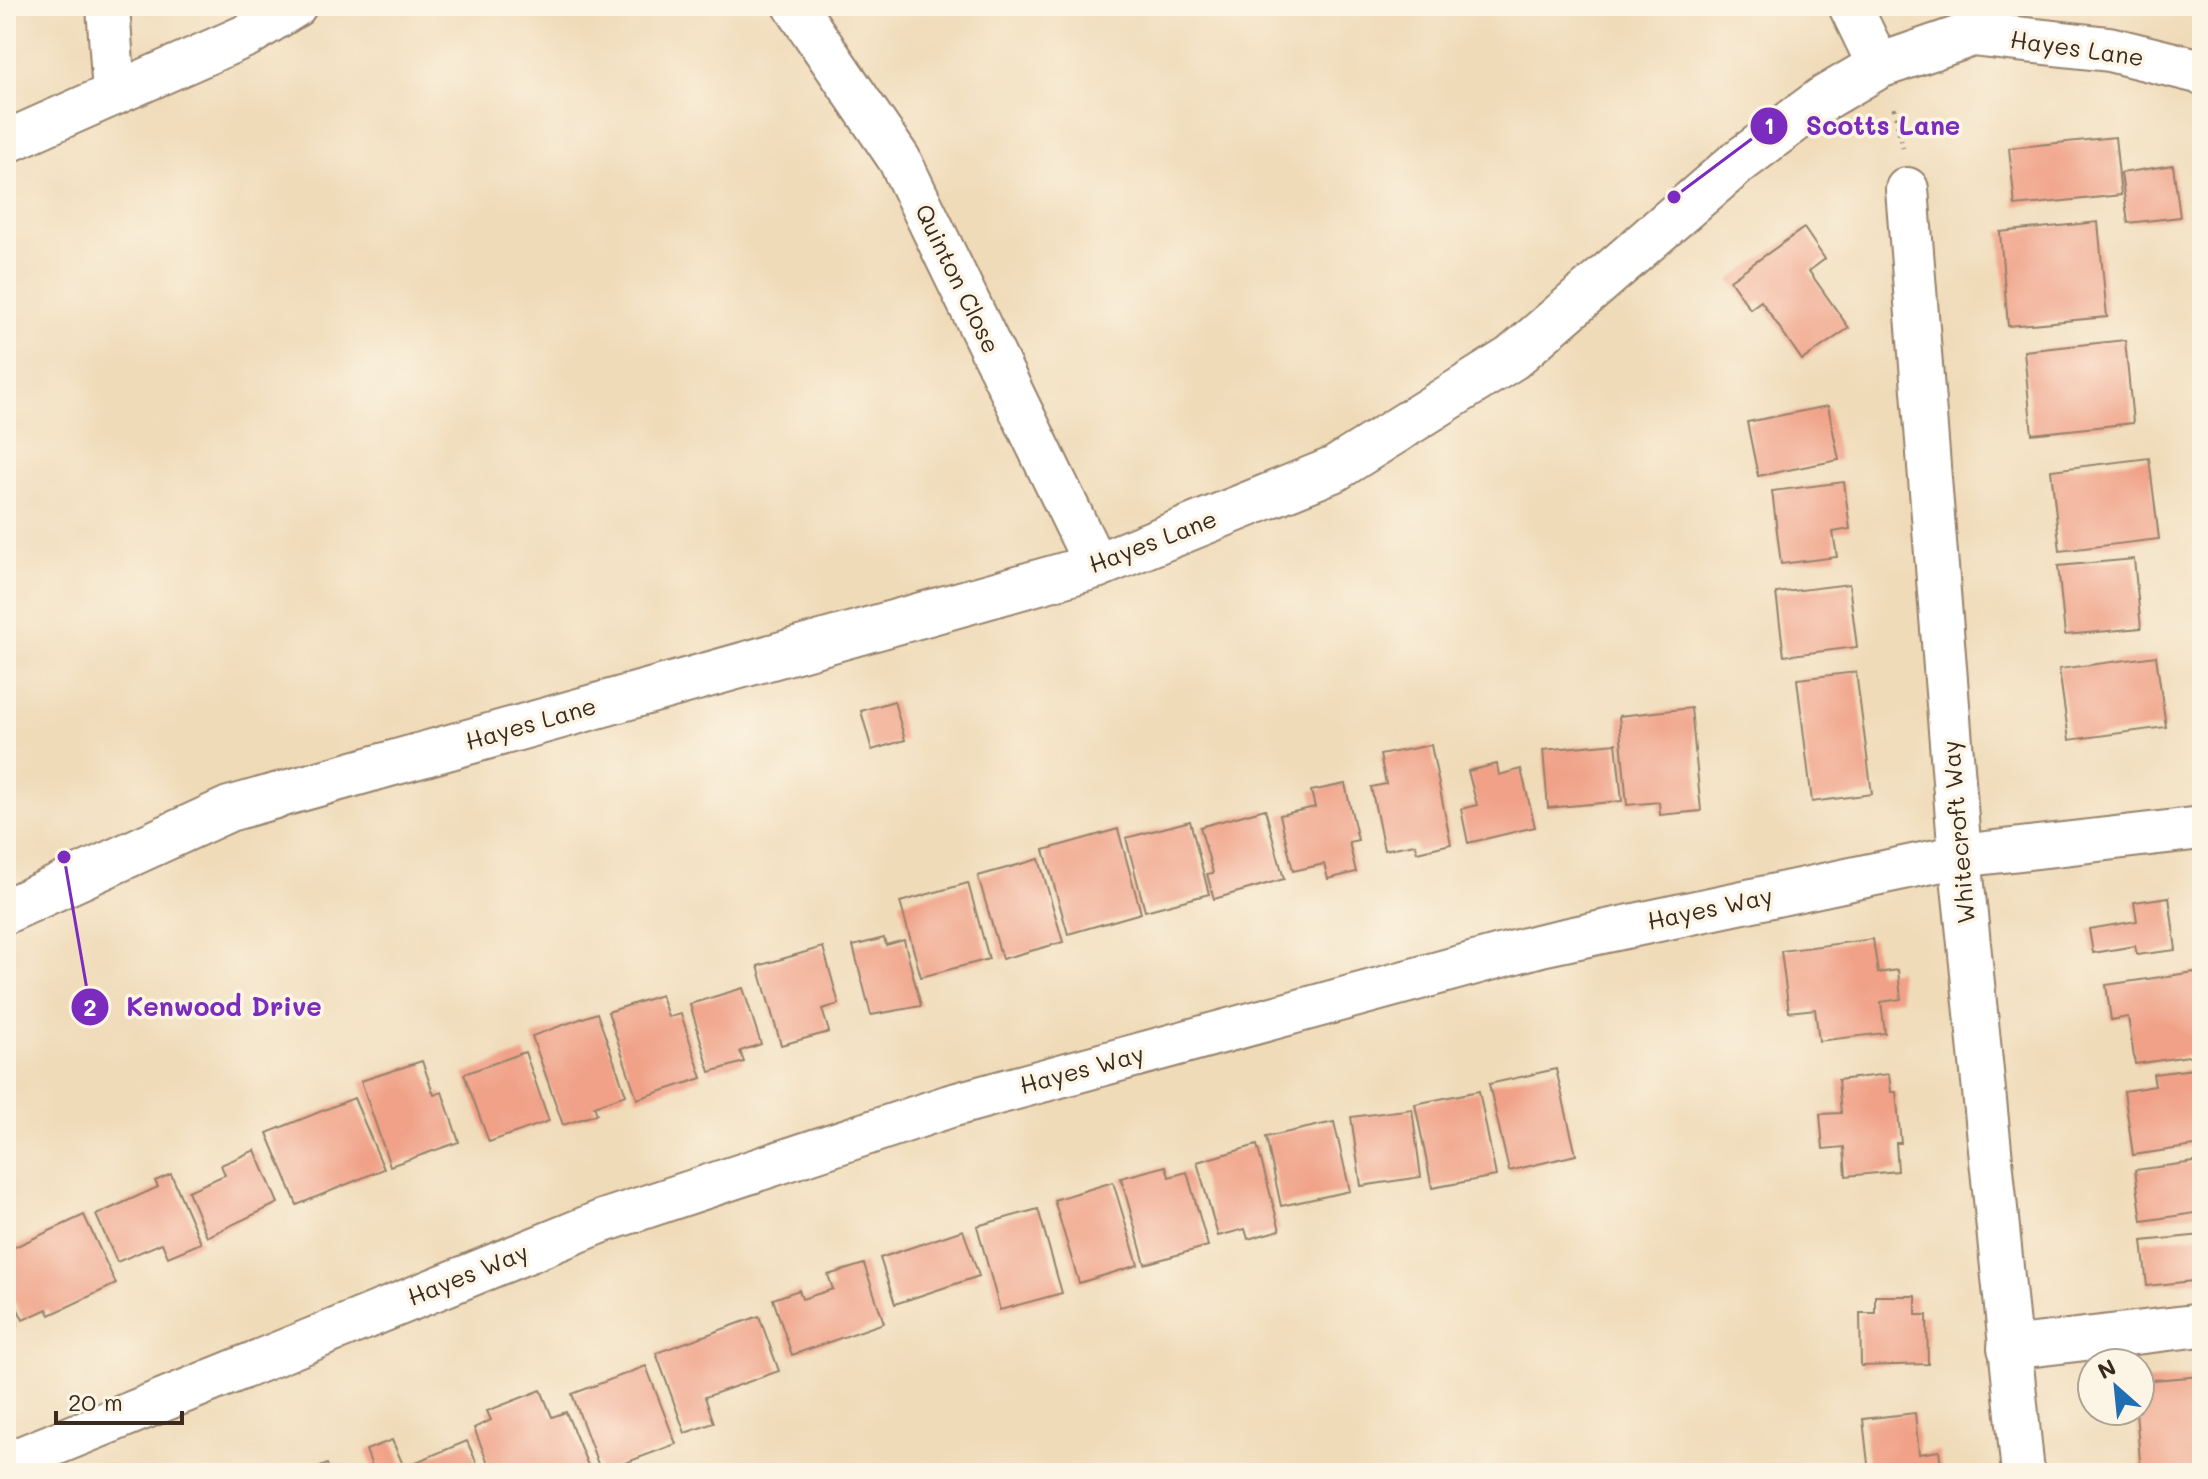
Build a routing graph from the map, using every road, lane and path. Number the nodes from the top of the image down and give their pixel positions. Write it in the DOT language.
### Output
graph roads {
  1 [pos="108,6"];
  2 [pos="295,6"];
  3 [pos="795,6"];
  4 [pos="1850,6"];
  5 [pos="1979,20"];
  6 [pos="1879,66"];
  7 [pos="2202,72"];
  8 [pos="114,94"];
  9 [pos="6,142"];
  10 [pos="1907,189"];
  11 [pos="1096,566"];
  12 [pos="2202,828"];
  13 [pos="1960,856"];
  14 [pos="6,911"];
  15 [pos="2202,1325"];
  16 [pos="2009,1348"];
  17 [pos="6,1464"];
  18 [pos="2023,1473"];
  1 -- 8 [label="street"];
  2 -- 8 [label="street"];
  3 -- 11 [label="street, Quinton Close"];
  4 -- 6 [label="street"];
  5 -- 6 [label="main road, Hayes Lane"];
  5 -- 7 [label="main road, Hayes Lane"];
  6 -- 10 [label="path"];
  6 -- 11 [label="main road, Hayes Lane"];
  8 -- 9 [label="street"];
  10 -- 13 [label="street, Whitecroft Way"];
  11 -- 14 [label="main road, Hayes Lane"];
  12 -- 13 [label="street, Hayes Way"];
  13 -- 16 [label="street, Whitecroft Way"];
  13 -- 17 [label="street, Hayes Way"];
  15 -- 16 [label="street"];
  16 -- 18 [label="street, Whitecroft Way"];
}
